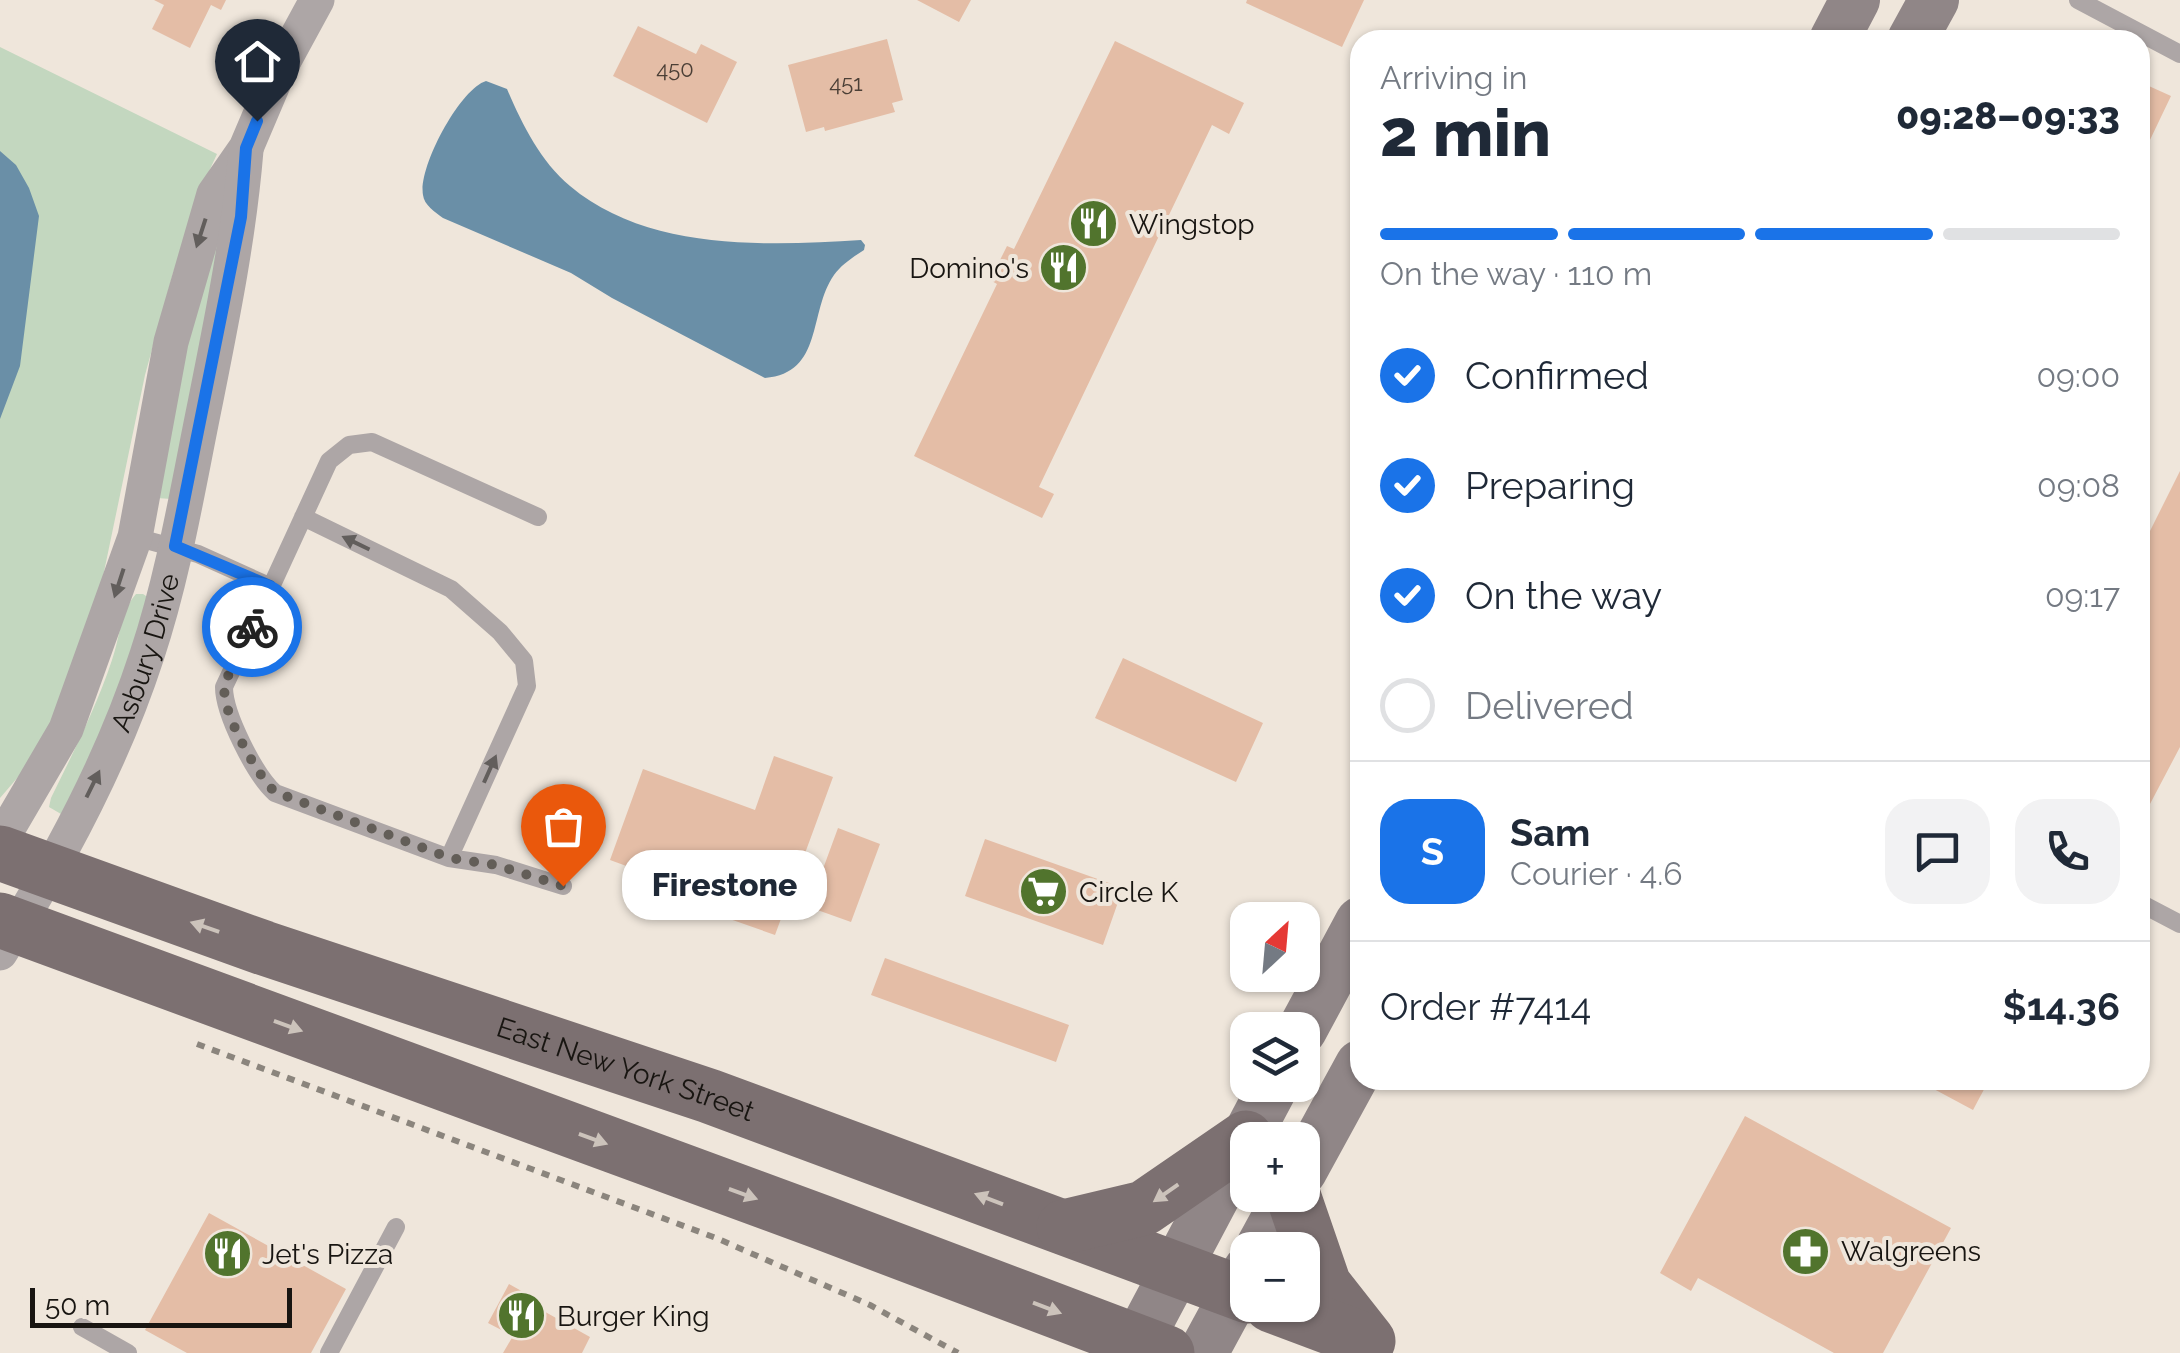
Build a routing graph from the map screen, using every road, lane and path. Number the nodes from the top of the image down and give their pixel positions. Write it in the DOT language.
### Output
graph roads {
  1 [pos="318,0"];
  2 [pos="1855,0"];
  3 [pos="1934,0"];
  4 [pos="2078,0"];
  5 [pos="1839,30"];
  6 [pos="1918,30"];
  7 [pos="2135,30"];
  8 [pos="2150,38"];
  9 [pos="2180,54"];
  10 [pos="246,148"];
  11 [pos="303,517"];
  12 [pos="538,517"];
  13 [pos="135,537"];
  14 [pos="175,546"];
  15 [pos="270,586"];
  16 [pos="0,842"];
  17 [pos="0,853"];
  18 [pos="450,858"];
  19 [pos="50,872"];
  20 [pos="563,886"];
  21 [pos="2150,908"];
  22 [pos="2180,924"];
  23 [pos="6,934"];
  24 [pos="1350,941"];
  25 [pos="1312,1012"];
  26 [pos="191,1042"];
  27 [pos="1350,1083"];
  28 [pos="1320,1138"];
  29 [pos="1230,1149"];
  30 [pos="1230,1169"];
  31 [pos="1297,1212"];
  32 [pos="396,1227"];
  33 [pos="1064,1227"];
  34 [pos="1178,1271"];
  35 [pos="1230,1279"];
  36 [pos="1230,1315"];
  37 [pos="1320,1316"];
  38 [pos="82,1327"];
  39 [pos="1384,1347"];
  40 [pos="1146,1349"];
  41 [pos="128,1353"];
  42 [pos="329,1353"];
  43 [pos="958,1353"];
  44 [pos="1204,1353"];
  1 -- 10 [label="street, Asbury Drive"];
  2 -- 5 [label="main road"];
  3 -- 6 [label="main road"];
  4 -- 7 [label="lane"];
  8 -- 9 [label="lane"];
  10 -- 13 [label="street, Asbury Drive, one-way"];
  10 -- 14 [label="street, Asbury Drive"];
  11 -- 12 [label="lane"];
  11 -- 15 [label="lane"];
  18 -- 11 [label="lane, one-way"];
  13 -- 14 [label="lane"];
  13 -- 16 [label="street, Asbury Drive, one-way"];
  14 -- 15 [label="lane"];
  19 -- 14 [label="street, Asbury Drive, one-way"];
  15 -- 18 [label="lane"];
  17 -- 19 [label="main road, East New York Street"];
  18 -- 20 [label="lane"];
  19 -- 23 [label="street, Asbury Drive"];
  33 -- 19 [label="main road, East New York Street, one-way"];
  21 -- 22 [label="lane"];
  23 -- 40 [label="main road, one-way"];
  24 -- 25 [label="main road"];
  26 -- 43 [label="path"];
  27 -- 28 [label="main road"];
  29 -- 33 [label="main road, one-way"];
  30 -- 34 [label="main road"];
  31 -- 39 [label="main road"];
  32 -- 42 [label="lane"];
  33 -- 34 [label="main road, East New York Street"];
  34 -- 35 [label="main road, East New York Street"];
  34 -- 40 [label="main road"];
  36 -- 44 [label="main road"];
  37 -- 39 [label="main road, East New York Street"];
  38 -- 41 [label="lane"];
}
